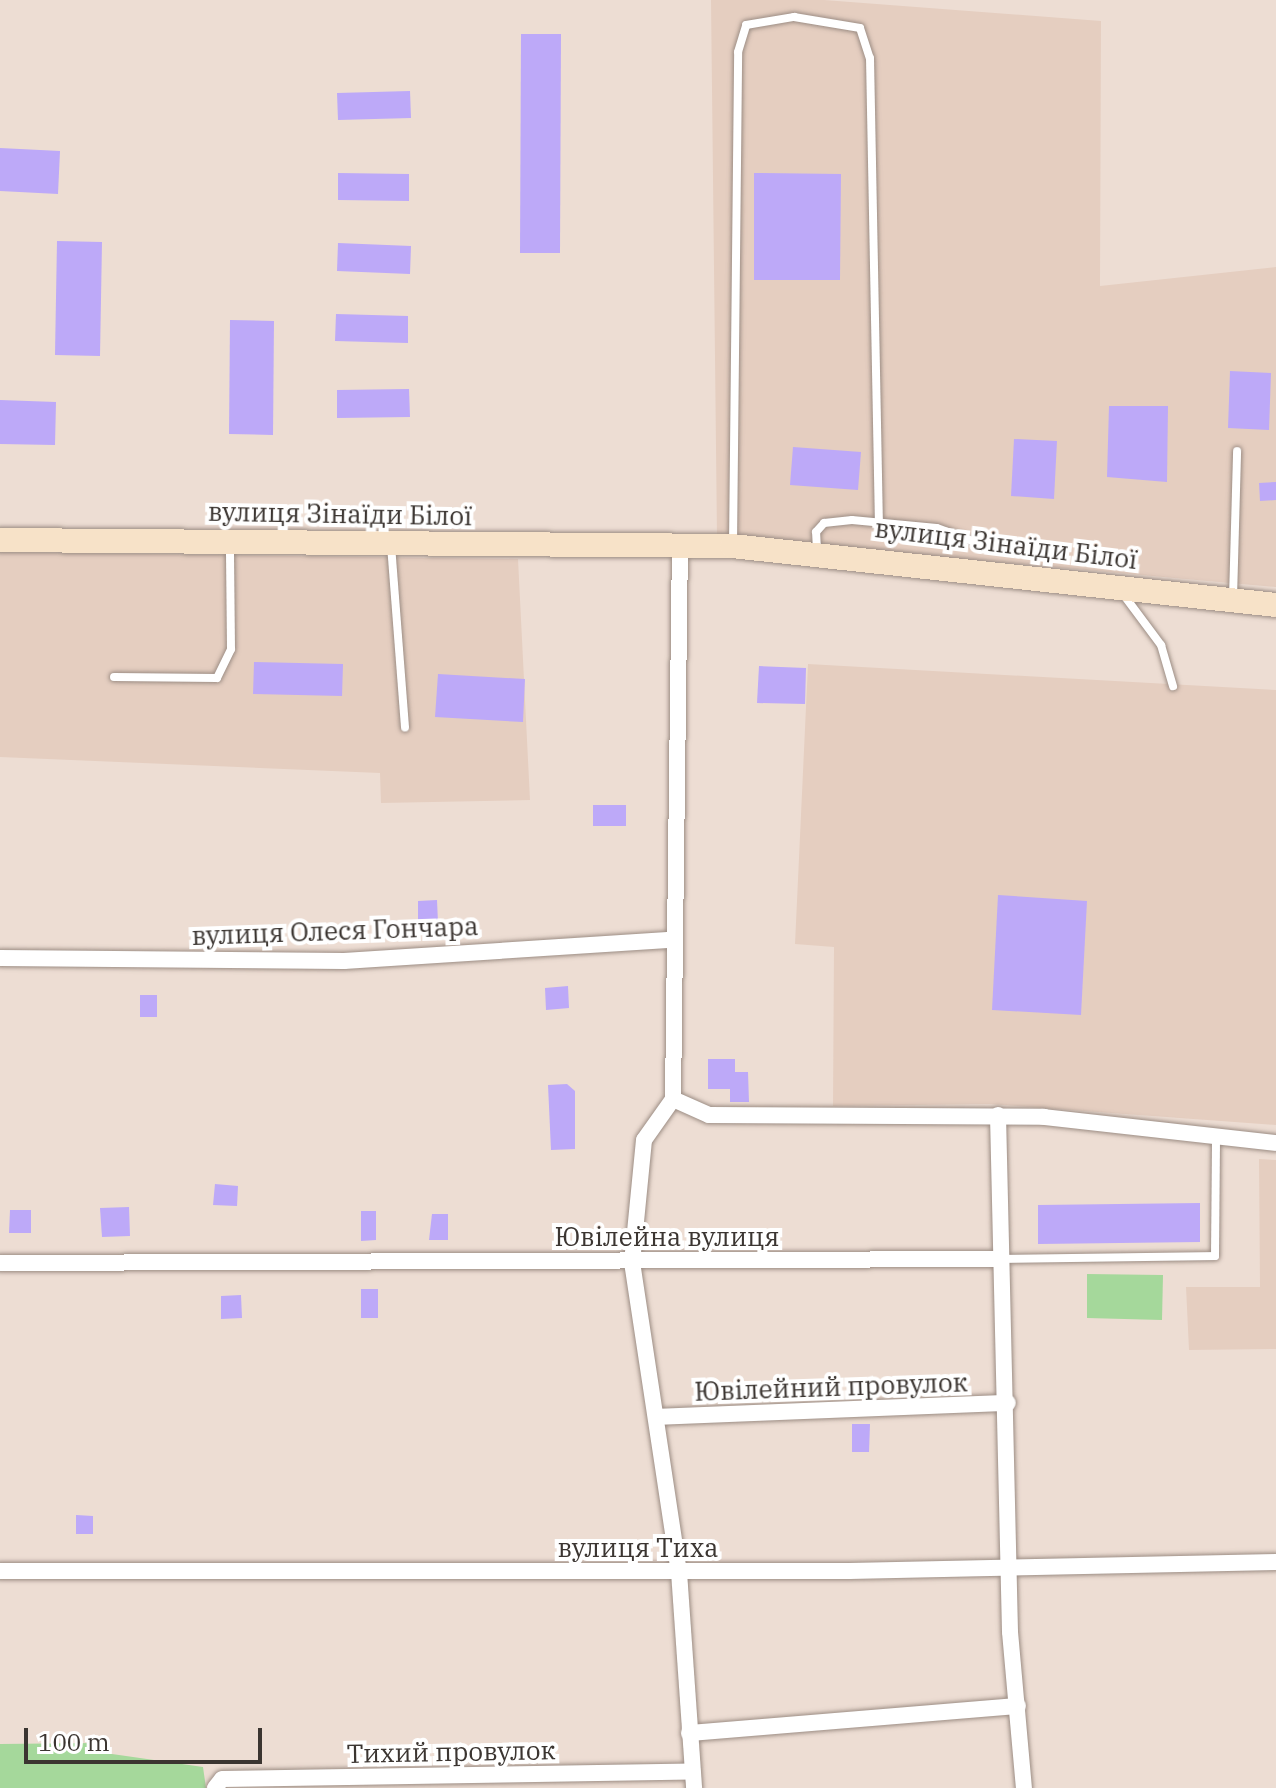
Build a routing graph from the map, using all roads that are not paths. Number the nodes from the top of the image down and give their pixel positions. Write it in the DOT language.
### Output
graph roads {
  1 [pos="1237,451"];
  2 [pos="879,522"];
  3 [pos="0,540"];
  4 [pos="230,541"];
  5 [pos="972,541"];
  6 [pos="391,544"];
  7 [pos="680,544"];
  8 [pos="732,546"];
  9 [pos="817,550"];
  10 [pos="1115,584"];
  11 [pos="1232,601"];
  12 [pos="1276,605"];
  13 [pos="114,677"];
  14 [pos="1173,686"];
  15 [pos="405,727"];
  16 [pos="671,940"];
  17 [pos="0,958"];
  18 [pos="673,1099"];
  19 [pos="998,1115"];
  20 [pos="1216,1137"];
  21 [pos="1276,1143"];
  22 [pos="1002,1259"];
  23 [pos="632,1262"];
  24 [pos="0,1263"];
  25 [pos="1008,1403"];
  26 [pos="656,1417"];
  27 [pos="1276,1562"];
  28 [pos="1011,1565"];
  29 [pos="0,1571"];
  30 [pos="679,1572"];
  31 [pos="1018,1706"];
  32 [pos="689,1733"];
  33 [pos="693,1780"];
  34 [pos="215,1788"];
  35 [pos="1024,1788"];
  1 -- 11 [label="lane"];
  2 -- 5 [label="lane"];
  2 -- 8 [label="lane"];
  2 -- 9 [label="lane"];
  3 -- 4 [label="street, вулиця Зінаїди Білої"];
  4 -- 6 [label="street, вулиця Зінаїди Білої"];
  4 -- 13 [label="lane"];
  6 -- 7 [label="street, вулиця Зінаїди Білої"];
  6 -- 15 [label="lane"];
  7 -- 8 [label="street, вулиця Зінаїди Білої"];
  7 -- 16 [label="street"];
  8 -- 9 [label="street, вулиця Зінаїди Білої"];
  9 -- 10 [label="street, вулиця Зінаїди Білої"];
  10 -- 11 [label="street, вулиця Зінаїди Білої"];
  10 -- 14 [label="lane"];
  11 -- 12 [label="street, вулиця Зінаїди Білої"];
  16 -- 17 [label="street, вулиця Олеся Гончара"];
  16 -- 18 [label="street"];
  18 -- 19 [label="street"];
  18 -- 23 [label="street"];
  19 -- 20 [label="street"];
  19 -- 22 [label="street"];
  20 -- 21 [label="street"];
  20 -- 22 [label="lane, Ювілейна вулиця"];
  22 -- 23 [label="street, Ювілейна вулиця"];
  22 -- 25 [label="street"];
  23 -- 24 [label="street, Ювілейна вулиця"];
  23 -- 26 [label="street"];
  25 -- 26 [label="street, Ювілейний провулок"];
  25 -- 28 [label="street"];
  26 -- 30 [label="street"];
  27 -- 28 [label="street, вулиця Тиха"];
  28 -- 30 [label="street, вулиця Тиха"];
  28 -- 31 [label="street"];
  29 -- 30 [label="street, вулиця Тиха"];
  30 -- 32 [label="street"];
  31 -- 32 [label="street"];
  31 -- 35 [label="street"];
  32 -- 33 [label="street"];
  33 -- 34 [label="street, Тихий провулок"];
}
